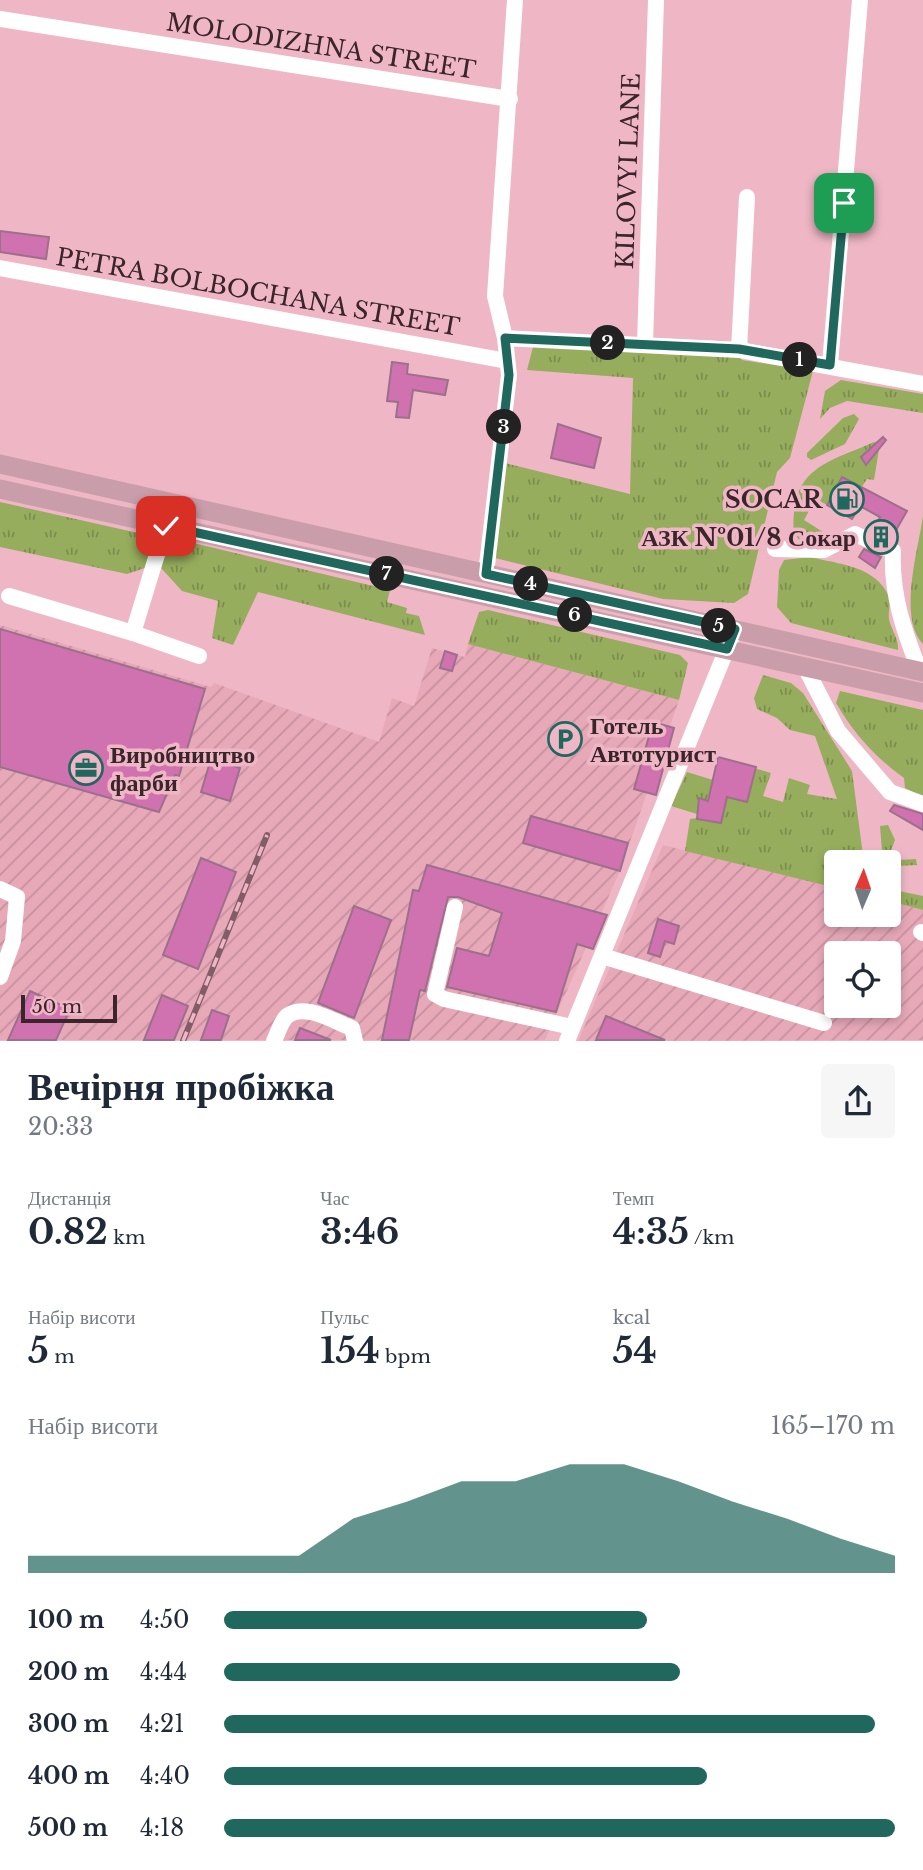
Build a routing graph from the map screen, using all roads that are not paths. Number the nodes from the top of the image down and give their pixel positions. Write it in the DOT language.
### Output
graph roads {
  1 [pos="514,0"];
  2 [pos="656,0"];
  3 [pos="860,0"];
  4 [pos="0,19"];
  5 [pos="510,99"];
  6 [pos="747,197"];
  7 [pos="0,268"];
  8 [pos="505,338"];
  9 [pos="645,344"];
  10 [pos="739,349"];
  11 [pos="507,360"];
  12 [pos="830,365"];
  13 [pos="922,381"];
  14 [pos="0,464"];
  15 [pos="0,489"];
  16 [pos="166,526"];
  17 [pos="775,549"];
  18 [pos="486,574"];
  19 [pos="9,596"];
  20 [pos="735,629"];
  21 [pos="133,632"];
  22 [pos="727,649"];
  23 [pos="199,656"];
  24 [pos="805,667"];
  25 [pos="921,672"];
  26 [pos="923,694"];
  27 [pos="923,804"];
  28 [pos="0,889"];
  29 [pos="455,907"];
  30 [pos="602,956"];
  31 [pos="0,976"];
  32 [pos="824,1023"];
  33 [pos="569,1034"];
  34 [pos="274,1041"];
  35 [pos="355,1041"];
  1 -- 5 [label="street"];
  2 -- 9 [label="street, KILOVYI LANE"];
  3 -- 12 [label="street"];
  4 -- 5 [label="street, MOLODIZHNA STREET"];
  5 -- 8 [label="street"];
  6 -- 10 [label="street"];
  7 -- 11 [label="street, PETRA BOLBOCHANA STREET"];
  8 -- 9 [label="street"];
  8 -- 11 [label="street"];
  9 -- 10 [label="street"];
  10 -- 12 [label="street"];
  11 -- 18 [label="street"];
  12 -- 13 [label="street"];
  14 -- 18 [label="main road"];
  15 -- 16 [label="main road"];
  16 -- 21 [label="street"];
  16 -- 22 [label="main road"];
  17 -- 25 [label="street"];
  18 -- 20 [label="main road"];
  19 -- 21 [label="street"];
  20 -- 22 [label="street"];
  20 -- 25 [label="main road"];
  21 -- 23 [label="street"];
  22 -- 24 [label="main road"];
  22 -- 30 [label="street"];
  24 -- 26 [label="main road"];
  24 -- 27 [label="street"];
  28 -- 31 [label="street"];
  29 -- 33 [label="street"];
  30 -- 32 [label="street"];
  30 -- 33 [label="street"];
  34 -- 35 [label="street"];
}
